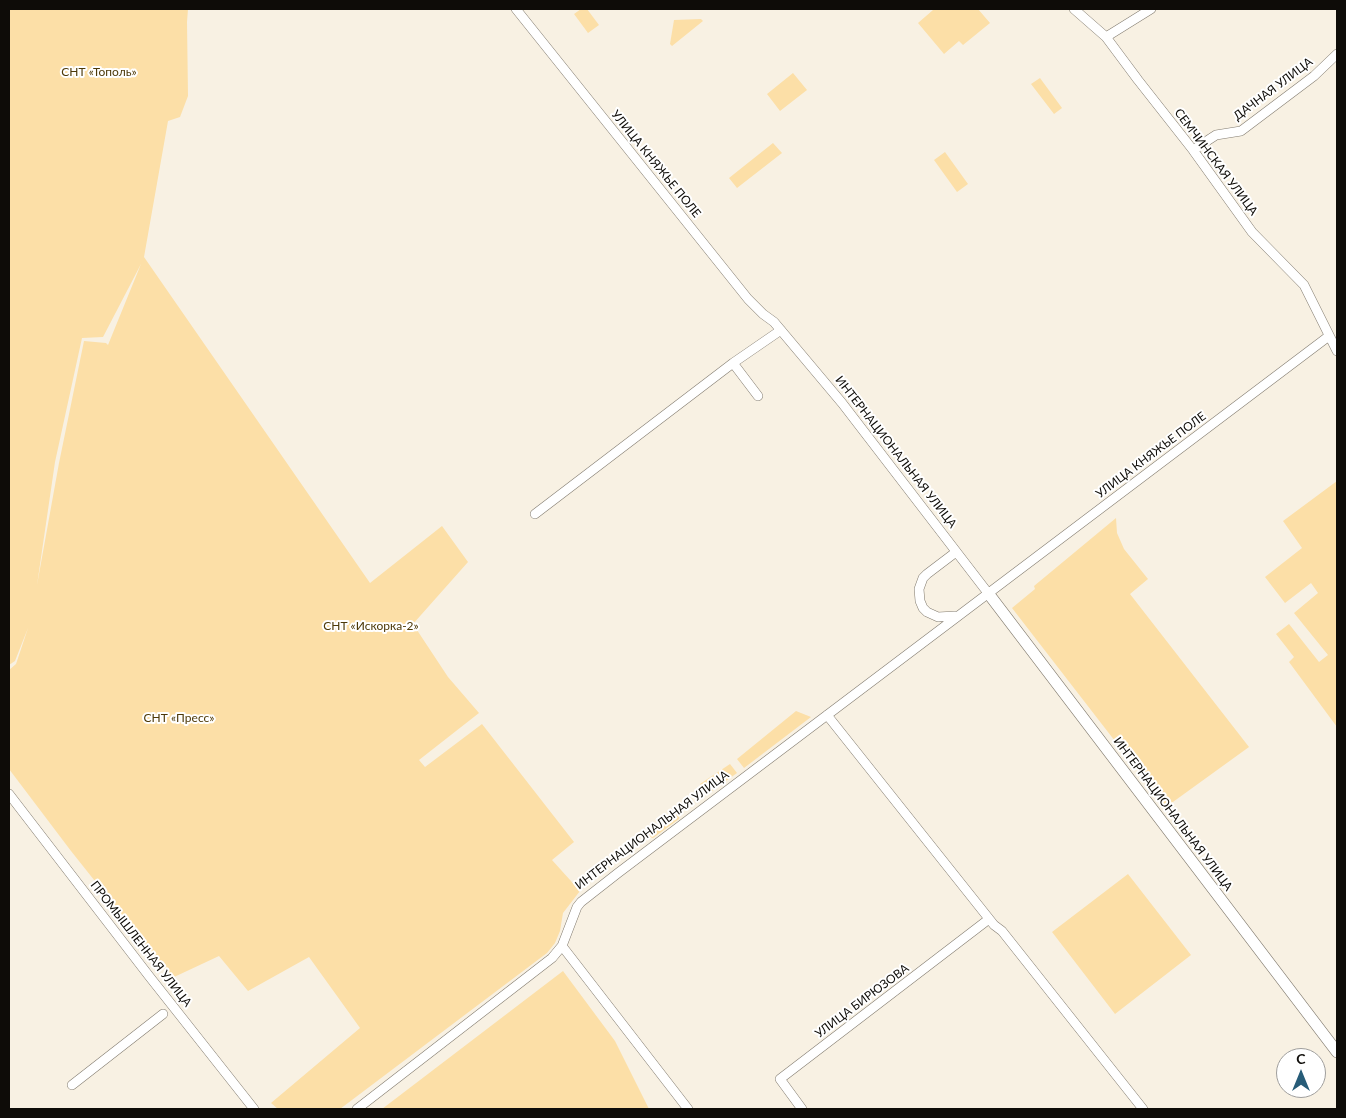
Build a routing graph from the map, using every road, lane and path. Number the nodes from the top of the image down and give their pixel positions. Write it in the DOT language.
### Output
graph roads {
  1 [pos="516,9"];
  2 [pos="1074,9"];
  3 [pos="1151,9"];
  4 [pos="1106,37"];
  5 [pos="1337,54"];
  6 [pos="1193,150"];
  7 [pos="781,330"];
  8 [pos="1329,336"];
  9 [pos="1337,351"];
  10 [pos="733,363"];
  11 [pos="758,396"];
  12 [pos="535,514"];
  13 [pos="956,552"];
  14 [pos="988,593"];
  15 [pos="933,615"];
  16 [pos="958,616"];
  17 [pos="932,635"];
  18 [pos="827,715"];
  19 [pos="9,794"];
  20 [pos="989,919"];
  21 [pos="562,946"];
  22 [pos="162,1014"];
  23 [pos="1337,1052"];
  24 [pos="72,1085"];
  25 [pos="254,1109"];
  26 [pos="357,1109"];
  27 [pos="688,1109"];
  28 [pos="802,1109"];
  29 [pos="1143,1109"];
  1 -- 7 [label="street, УЛИЦА КНЯЖЬЕ ПОЛЕ"];
  2 -- 4 [label="street, СЕМЧИНСКАЯ УЛИЦА"];
  3 -- 4 [label="street"];
  4 -- 6 [label="street, СЕМЧИНСКАЯ УЛИЦА"];
  5 -- 6 [label="street, ДАЧНАЯ УЛИЦА"];
  6 -- 8 [label="street, СЕМЧИНСКАЯ УЛИЦА"];
  7 -- 10 [label="street"];
  7 -- 13 [label="street, ИНТЕРНАЦИОНАЛЬНАЯ УЛИЦА"];
  8 -- 9 [label="street, СЕМЧИНСКАЯ УЛИЦА"];
  8 -- 14 [label="street, УЛИЦА КНЯЖЬЕ ПОЛЕ"];
  10 -- 11 [label="street"];
  10 -- 12 [label="street"];
  13 -- 14 [label="street, ИНТЕРНАЦИОНАЛЬНАЯ УЛИЦА"];
  13 -- 15 [label="street"];
  14 -- 16 [label="street, ИНТЕРНАЦИОНАЛЬНАЯ УЛИЦА"];
  14 -- 23 [label="main road, ИНТЕРНАЦИОНАЛЬНАЯ УЛИЦА"];
  15 -- 16 [label="street"];
  15 -- 17 [label="street"];
  16 -- 17 [label="street, ИНТЕРНАЦИОНАЛЬНАЯ УЛИЦА"];
  17 -- 18 [label="street, ИНТЕРНАЦИОНАЛЬНАЯ УЛИЦА"];
  18 -- 20 [label="street"];
  18 -- 21 [label="street, ИНТЕРНАЦИОНАЛЬНАЯ УЛИЦА"];
  19 -- 25 [label="street, ПРОМЫШЛЕННАЯ УЛИЦА"];
  20 -- 28 [label="street, УЛИЦА БИРЮЗОВА"];
  20 -- 29 [label="street"];
  21 -- 26 [label="street, ИНТЕРНАЦИОНАЛЬНАЯ УЛИЦА"];
  21 -- 27 [label="street"];
  22 -- 24 [label="street"];
}
